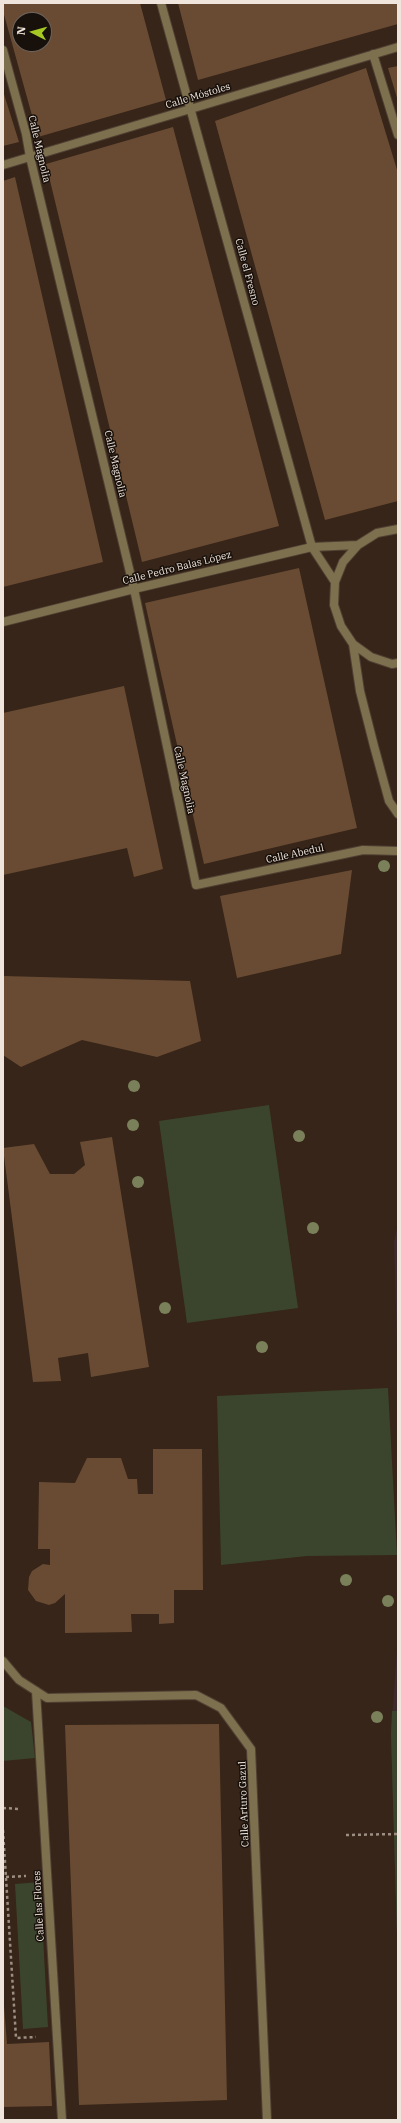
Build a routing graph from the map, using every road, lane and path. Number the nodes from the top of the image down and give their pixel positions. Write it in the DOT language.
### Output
graph roads {
  1 [pos="161,3"];
  2 [pos="398,47"];
  3 [pos="3,50"];
  4 [pos="373,54"];
  5 [pos="191,109"];
  6 [pos="398,136"];
  7 [pos="30,157"];
  8 [pos="3,165"];
  9 [pos="398,529"];
  10 [pos="358,545"];
  11 [pos="312,547"];
  12 [pos="335,582"];
  13 [pos="134,588"];
  14 [pos="3,622"];
  15 [pos="353,644"];
  16 [pos="398,664"];
  17 [pos="398,814"];
  18 [pos="398,851"];
  19 [pos="196,885"];
  20 [pos="3,1661"];
  21 [pos="36,1691"];
  22 [pos="3,1830"];
  23 [pos="398,1834"];
  24 [pos="346,1835"];
  25 [pos="16,2038"];
  26 [pos="62,2120"];
  27 [pos="267,2120"];
  1 -- 5 [label="street, Calle el Fresno"];
  2 -- 4 [label="street, Calle Móstoles"];
  3 -- 7 [label="street, Calle Magnolia"];
  4 -- 5 [label="street, Calle Móstoles"];
  4 -- 6 [label="street"];
  5 -- 7 [label="street, Calle Móstoles"];
  5 -- 11 [label="street, Calle el Fresno"];
  7 -- 8 [label="street, Calle Móstoles"];
  7 -- 13 [label="street, Calle Magnolia"];
  9 -- 10 [label="street"];
  10 -- 11 [label="street, Calle Pedro Balas López"];
  10 -- 12 [label="street"];
  11 -- 12 [label="street, Calle el Fresno"];
  11 -- 13 [label="street, Calle Pedro Balas López"];
  12 -- 15 [label="street"];
  13 -- 14 [label="street, Calle Pedro Balas López"];
  13 -- 19 [label="street, Calle Magnolia"];
  15 -- 16 [label="street"];
  15 -- 17 [label="street"];
  18 -- 19 [label="street, Calle Abedul"];
  20 -- 21 [label="street, Calle Arturo Gazul"];
  21 -- 26 [label="street, Calle las Flores"];
  21 -- 27 [label="street, Calle Arturo Gazul"];
  22 -- 25 [label="path"];
  23 -- 24 [label="path"];
}
